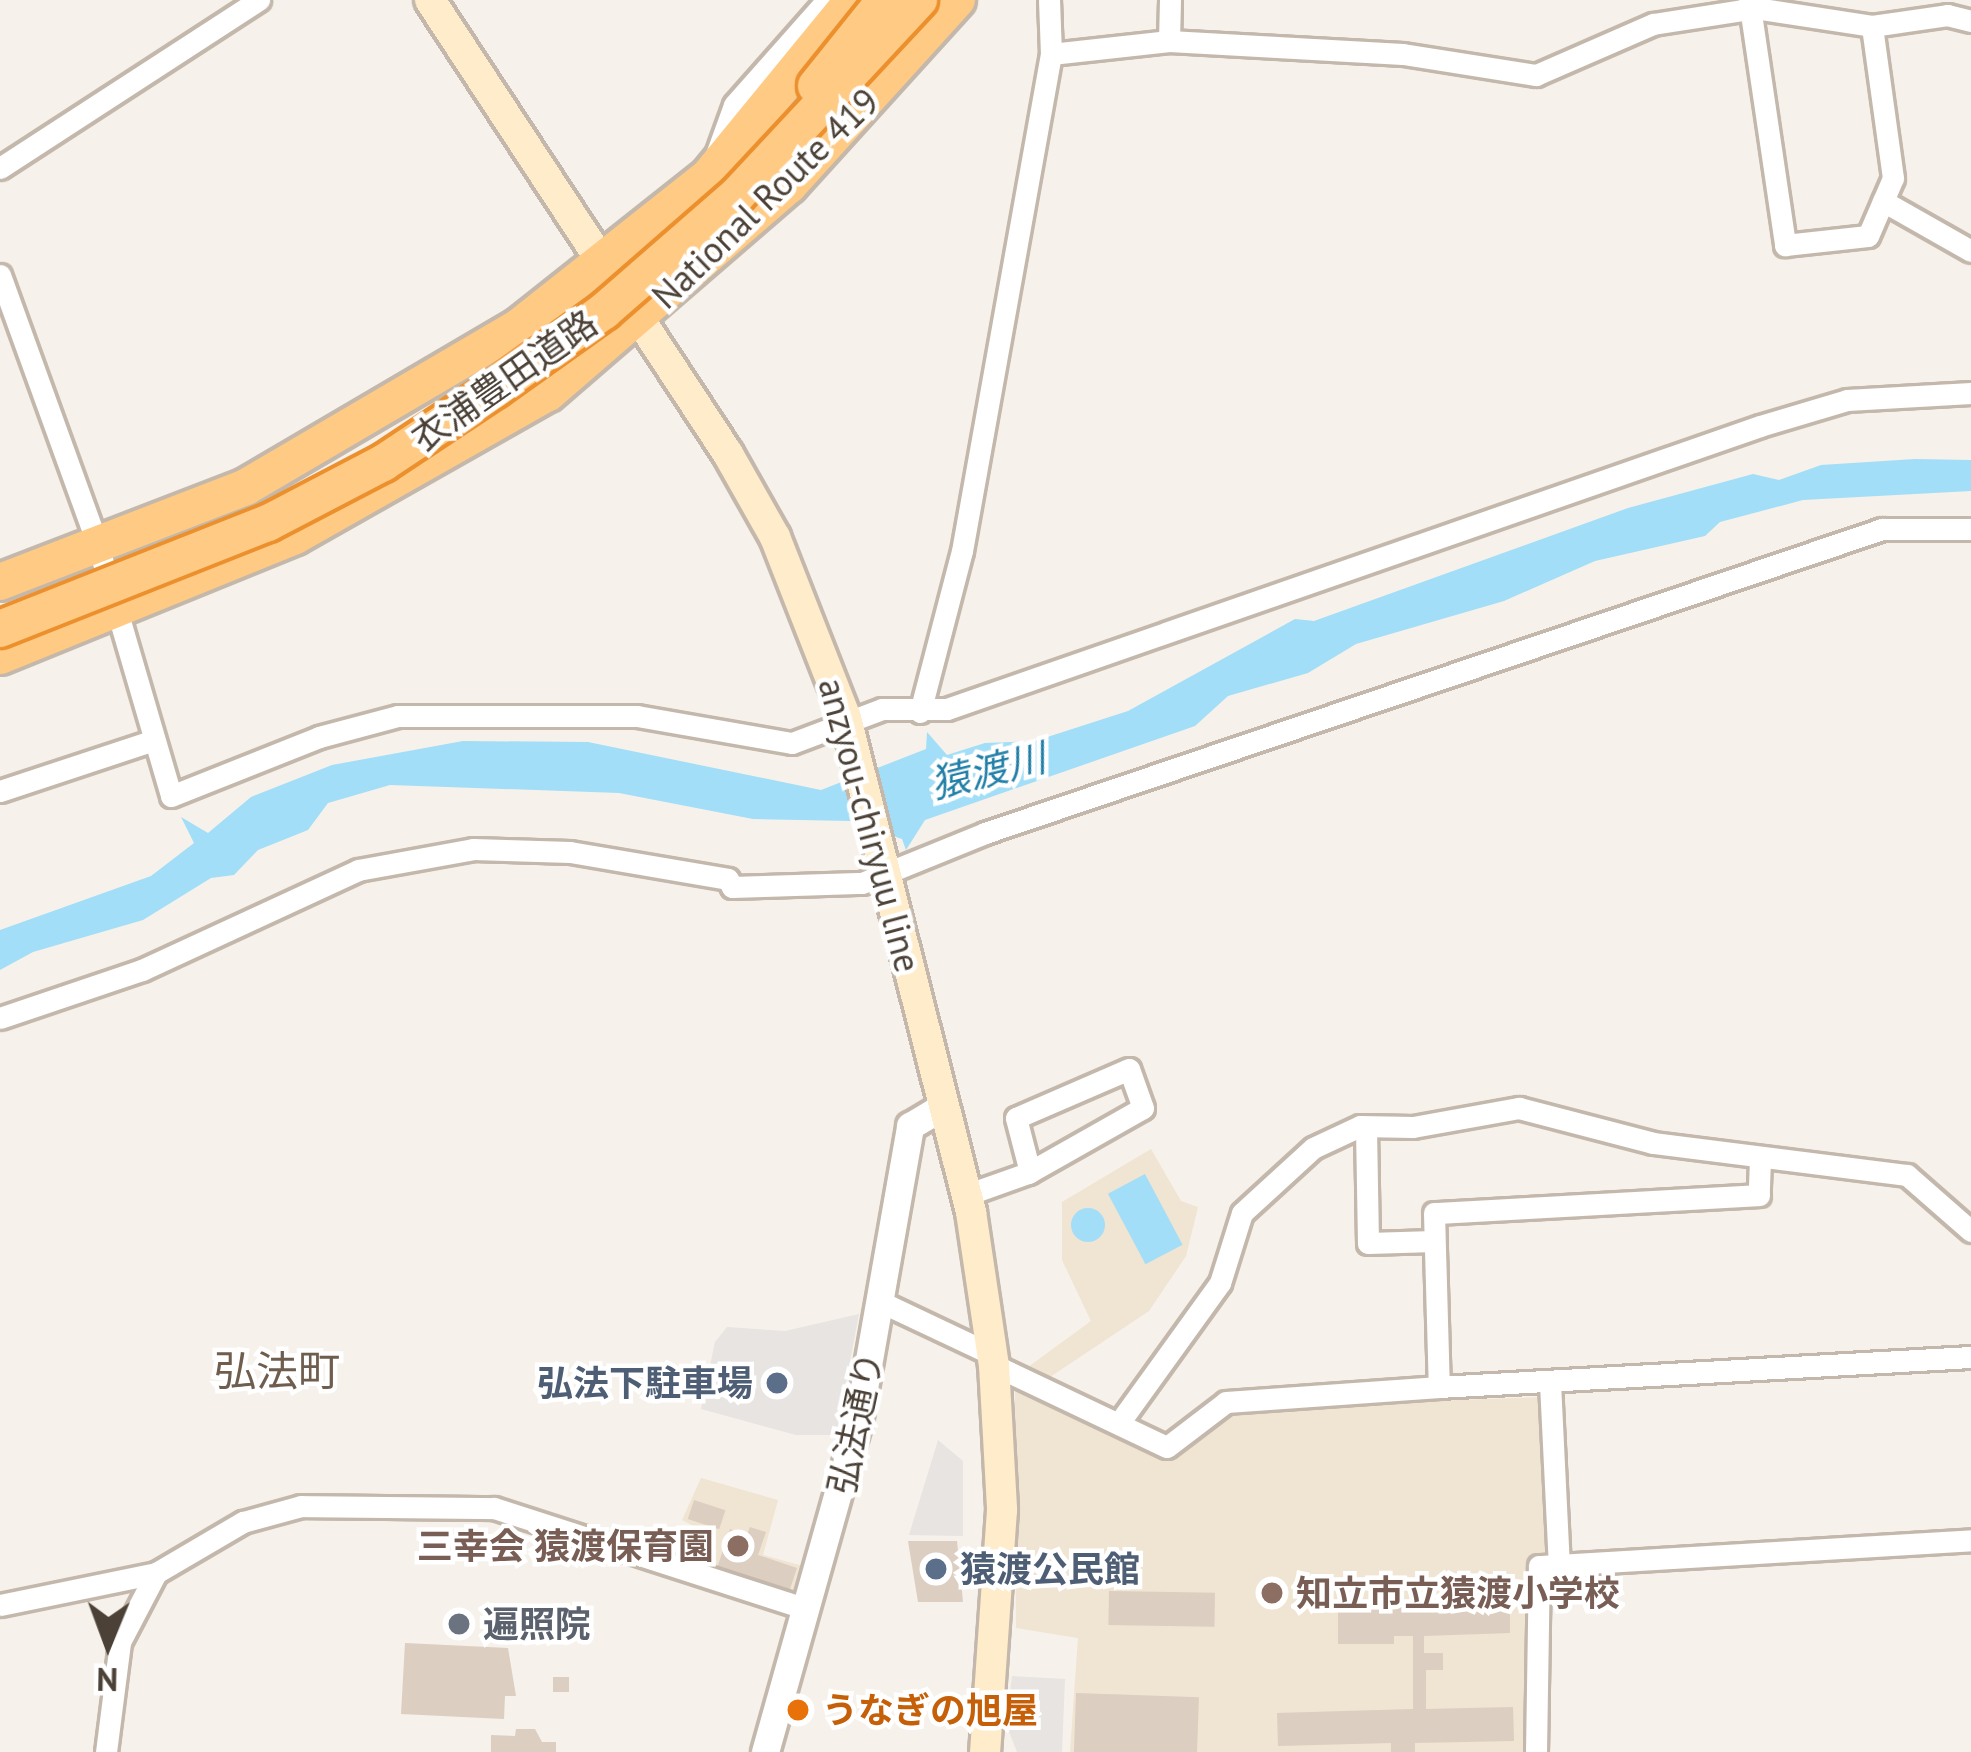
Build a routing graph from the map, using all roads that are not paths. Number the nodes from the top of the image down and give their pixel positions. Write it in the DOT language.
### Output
graph roads {
  1 [pos="259,0"];
  2 [pos="430,0"];
  3 [pos="827,0"];
  4 [pos="853,0"];
  5 [pos="885,0"];
  6 [pos="920,0"];
  7 [pos="957,0"];
  8 [pos="1048,0"];
  9 [pos="1170,0"];
  10 [pos="1752,4"];
  11 [pos="1961,13"];
  12 [pos="1872,26"];
  13 [pos="1169,41"];
  14 [pos="1051,54"];
  15 [pos="0,168"];
  16 [pos="709,176"];
  17 [pos="1883,201"];
  18 [pos="1971,251"];
  19 [pos="600,266"];
  20 [pos="0,275"];
  21 [pos="638,320"];
  22 [pos="10,332"];
  23 [pos="1971,393"];
  24 [pos="1971,530"];
  25 [pos="99,549"];
  26 [pos="0,582"];
  27 [pos="0,611"];
  28 [pos="114,611"];
  29 [pos="0,629"];
  30 [pos="0,656"];
  31 [pos="920,712"];
  32 [pos="847,724"];
  33 [pos="154,740"];
  34 [pos="0,791"];
  35 [pos="882,866"];
  36 [pos="0,1018"];
  37 [pos="943,1106"];
  38 [pos="1366,1128"];
  39 [pos="1760,1158"];
  40 [pos="1030,1172"];
  41 [pos="967,1196"];
  42 [pos="1971,1231"];
  43 [pos="1434,1241"];
  44 [pos="881,1301"];
  45 [pos="1971,1357"];
  46 [pos="993,1359"];
  47 [pos="1550,1383"];
  48 [pos="1438,1387"];
  49 [pos="1119,1423"];
  50 [pos="1971,1540"];
  51 [pos="1559,1564"];
  52 [pos="156,1573"];
  53 [pos="0,1605"];
  54 [pos="806,1609"];
  55 [pos="106,1752"];
  56 [pos="765,1752"];
  57 [pos="985,1752"];
  58 [pos="1536,1752"];
  1 -- 15 [label="street"];
  2 -- 19 [label="main road, anzyou-chiryuu line"];
  3 -- 16 [label="street"];
  4 -- 16 [label="highway, National Route 419"];
  5 -- 27 [label="highway, 衣浦豊田道路, bridge"];
  6 -- 29 [label="highway, 衣浦豊田道路, bridge"];
  7 -- 21 [label="highway, National Route 419"];
  8 -- 14 [label="street"];
  9 -- 13 [label="street"];
  10 -- 12 [label="street"];
  10 -- 13 [label="street"];
  10 -- 17 [label="street"];
  11 -- 12 [label="street"];
  12 -- 17 [label="street"];
  13 -- 14 [label="street"];
  14 -- 31 [label="street"];
  16 -- 19 [label="highway, National Route 419"];
  17 -- 18 [label="street"];
  19 -- 21 [label="main road, anzyou-chiryuu line"];
  19 -- 25 [label="highway, National Route 419"];
  20 -- 22 [label="street"];
  21 -- 28 [label="highway, National Route 419"];
  21 -- 32 [label="main road, anzyou-chiryuu line"];
  22 -- 25 [label="street"];
  23 -- 31 [label="street"];
  24 -- 35 [label="street"];
  25 -- 26 [label="highway, National Route 419"];
  25 -- 28 [label="street"];
  28 -- 30 [label="highway"];
  28 -- 33 [label="street"];
  31 -- 32 [label="street"];
  32 -- 33 [label="street"];
  32 -- 35 [label="main road, anzyou-chiryuu line"];
  33 -- 34 [label="street"];
  35 -- 36 [label="street"];
  35 -- 37 [label="main road, anzyou-chiryuu line"];
  37 -- 41 [label="main road, anzyou-chiryuu line"];
  37 -- 44 [label="street, 弘法通り"];
  38 -- 39 [label="street"];
  38 -- 43 [label="street"];
  38 -- 49 [label="street"];
  39 -- 42 [label="street"];
  39 -- 43 [label="street"];
  40 -- 40 [label="street"];
  40 -- 41 [label="street"];
  41 -- 46 [label="main road, anzyou-chiryuu line"];
  43 -- 48 [label="street"];
  44 -- 46 [label="street"];
  44 -- 54 [label="street, 弘法通り"];
  45 -- 47 [label="street"];
  46 -- 49 [label="street"];
  46 -- 57 [label="main road, anzyou-chiryuu line"];
  47 -- 48 [label="street"];
  47 -- 51 [label="street"];
  48 -- 49 [label="street"];
  50 -- 51 [label="street"];
  51 -- 58 [label="street"];
  52 -- 53 [label="street"];
  52 -- 54 [label="street"];
  52 -- 55 [label="street"];
  54 -- 56 [label="street, 弘法通り"];
}
